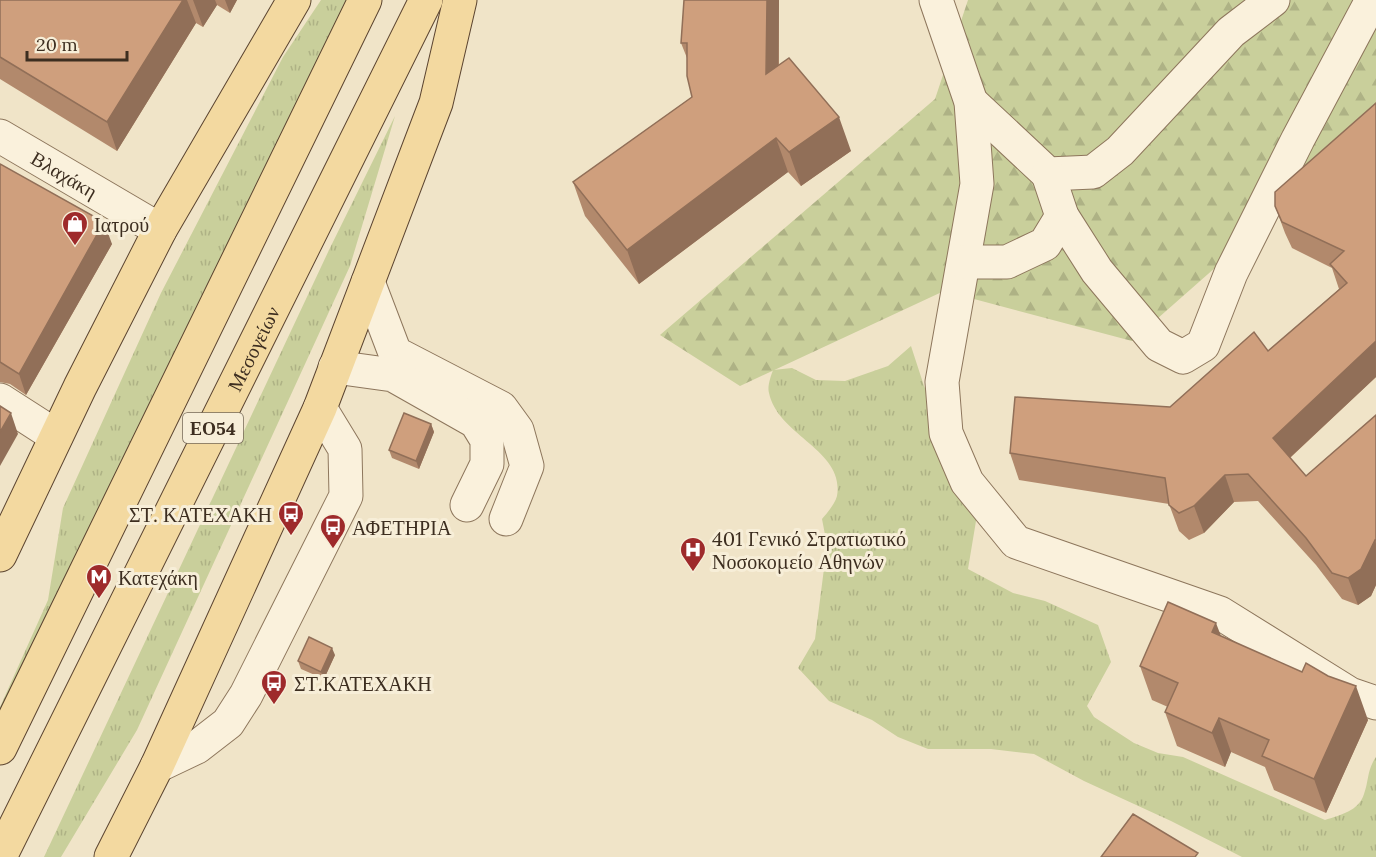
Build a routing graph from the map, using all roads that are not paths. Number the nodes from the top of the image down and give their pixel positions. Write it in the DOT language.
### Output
graph roads {
  1 [pos="294,0"];
  2 [pos="365,0"];
  3 [pos="426,0"];
  4 [pos="460,0"];
  5 [pos="936,0"];
  6 [pos="1273,0"];
  7 [pos="1372,0"];
  8 [pos="971,102"];
  9 [pos="0,136"];
  10 [pos="1048,174"];
  11 [pos="1062,216"];
  12 [pos="160,231"];
  13 [pos="964,262"];
  14 [pos="368,282"];
  15 [pos="336,367"];
  16 [pos="0,400"];
  17 [pos="320,408"];
  18 [pos="56,436"];
  19 [pos="467,505"];
  20 [pos="506,519"];
  21 [pos="0,555"];
  22 [pos="1376,704"];
  23 [pos="0,748"];
  24 [pos="157,766"];
  25 [pos="0,857"];
  26 [pos="111,857"];
  1 -- 12 [label="main road"];
  2 -- 23 [label="main road, ΕΟ54"];
  3 -- 25 [label="main road, Μεσογείων / ΕΟ54"];
  4 -- 14 [label="main road"];
  5 -- 8 [label="street"];
  6 -- 10 [label="street"];
  7 -- 11 [label="street"];
  8 -- 10 [label="street"];
  8 -- 13 [label="street"];
  9 -- 12 [label="street, Βλαχάκη"];
  10 -- 11 [label="street"];
  11 -- 13 [label="street"];
  12 -- 18 [label="main road"];
  13 -- 22 [label="street"];
  14 -- 15 [label="main road"];
  14 -- 20 [label="street"];
  15 -- 17 [label="main road"];
  15 -- 19 [label="street"];
  16 -- 18 [label="street"];
  17 -- 24 [label="main road"];
  17 -- 24 [label="street"];
  18 -- 21 [label="main road"];
  24 -- 26 [label="main road"];
}
